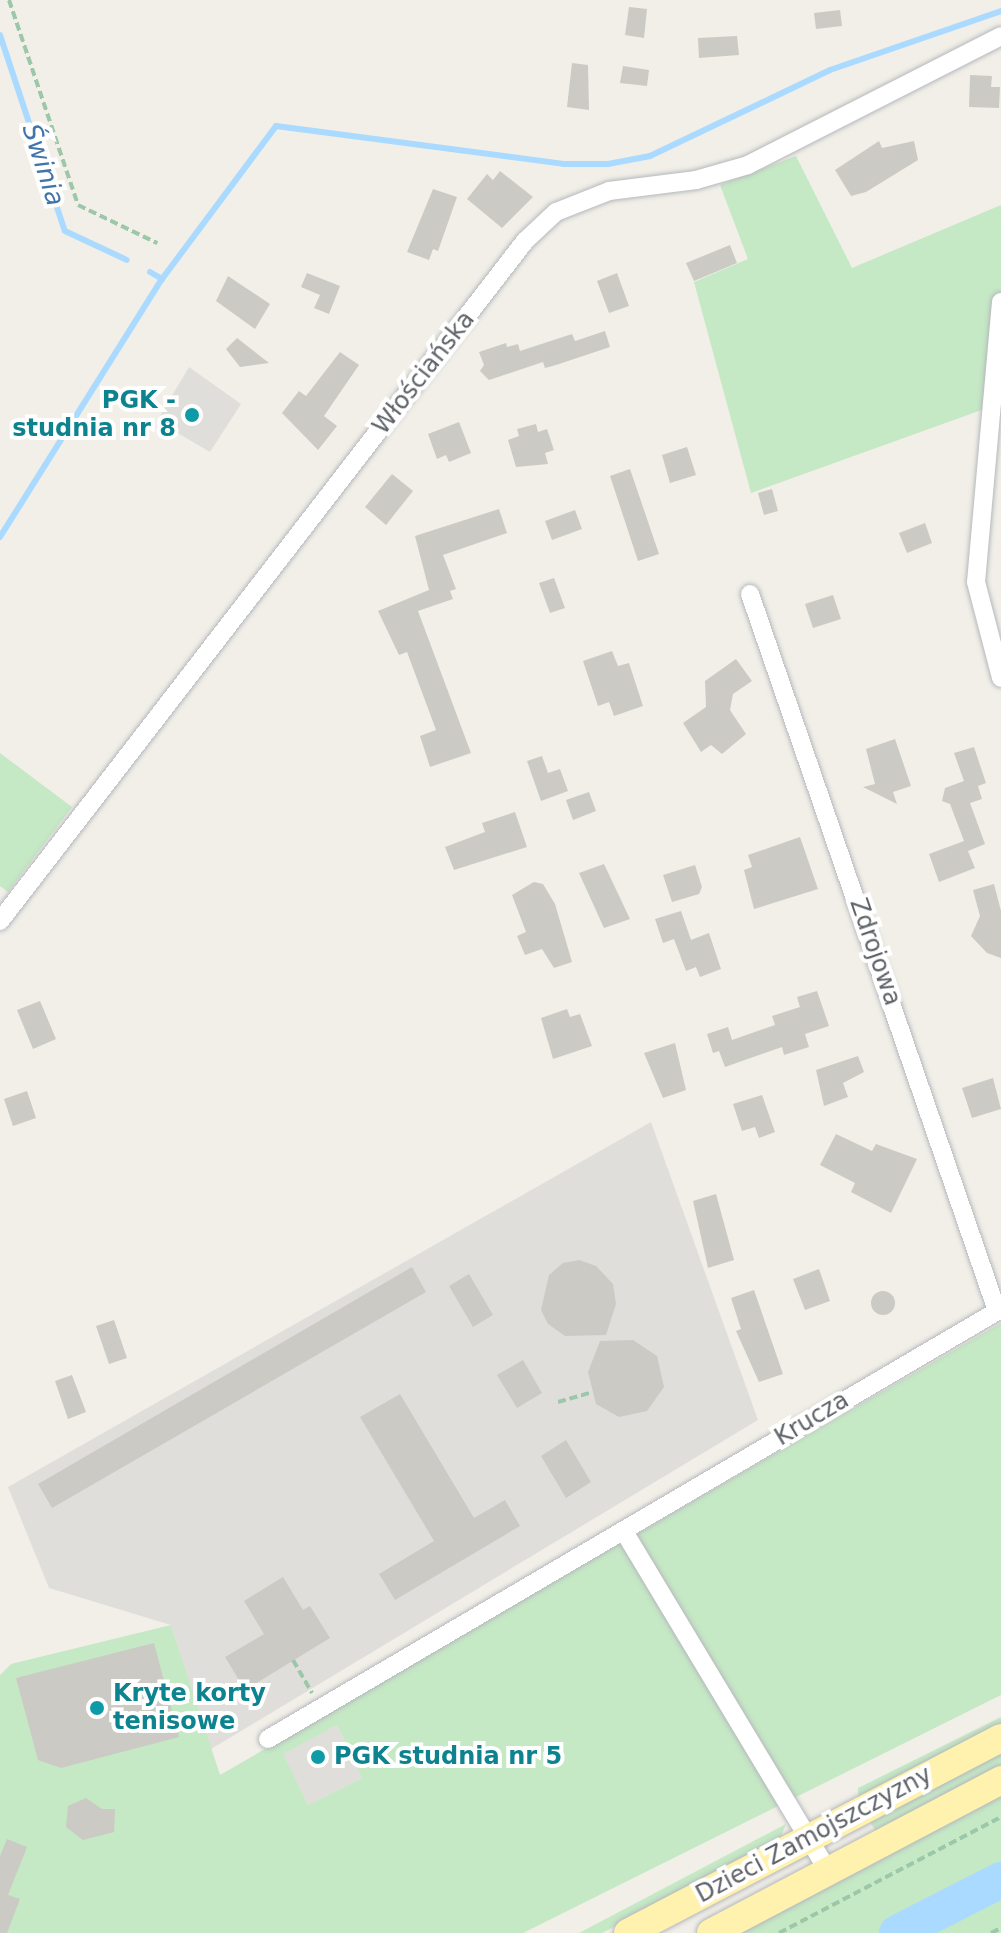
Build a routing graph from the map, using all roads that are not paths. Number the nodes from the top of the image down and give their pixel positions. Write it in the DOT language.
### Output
graph roads {
  1 [pos="1001,36"];
  2 [pos="1001,302"];
  3 [pos="750,594"];
  4 [pos="1001,678"];
  5 [pos="0,921"];
  6 [pos="999,1310"];
  7 [pos="625,1533"];
  8 [pos="1001,1738"];
  9 [pos="268,1739"];
  10 [pos="1001,1780"];
  11 [pos="810,1836"];
  12 [pos="828,1871"];
  13 [pos="628,1933"];
  14 [pos="711,1933"];
  1 -- 5 [label="street, Włościańska"];
  2 -- 4 [label="street"];
  3 -- 6 [label="street, Zdrojowa"];
  6 -- 7 [label="street, Krucza"];
  7 -- 9 [label="street, Krucza"];
  7 -- 11 [label="street"];
  8 -- 11 [label="main road, Dzieci Zamojszczyzny"];
  10 -- 12 [label="main road, Dzieci Zamojszczyzny"];
  11 -- 12 [label="street"];
  11 -- 13 [label="main road, Dzieci Zamojszczyzny"];
  12 -- 14 [label="main road, Dzieci Zamojszczyzny"];
}
